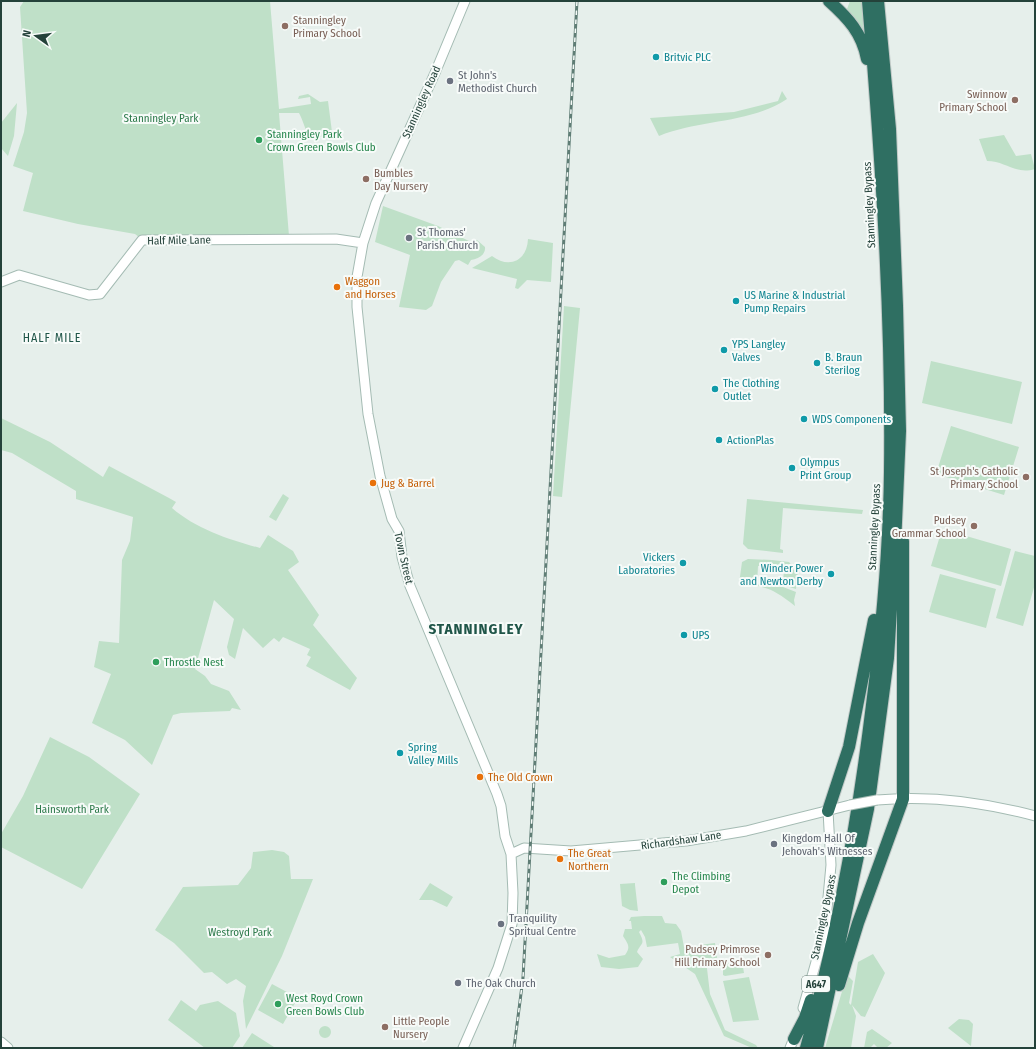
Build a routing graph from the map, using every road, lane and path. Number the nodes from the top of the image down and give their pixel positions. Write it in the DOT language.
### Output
graph roads {
  1 [pos="465,1"];
  2 [pos="829,1"];
  3 [pos="868,1"];
  4 [pos="878,1"];
  5 [pos="879,129"];
  6 [pos="376,203"];
  7 [pos="363,243"];
  8 [pos="1,282"];
  9 [pos="900,431"];
  10 [pos="884,579"];
  11 [pos="903,799"];
  12 [pos="828,811"];
  13 [pos="1035,816"];
  14 [pos="510,854"];
  15 [pos="835,927"];
  16 [pos="1,1042"];
  17 [pos="792,1044"];
  18 [pos="814,1047"];
  19 [pos="8,1048"];
  20 [pos="463,1048"];
  1 -- 6 [label="main road, Stanningley Road"];
  2 -- 5 [label="highway"];
  3 -- 5 [label="highway, Stanningley Bypass / A647"];
  4 -- 9 [label="highway, Stanningley Bypass / A647"];
  5 -- 10 [label="highway, Stanningley Bypass / A647"];
  6 -- 7 [label="main road, Town Street"];
  7 -- 8 [label="main road, Half Mile Lane"];
  7 -- 14 [label="main road, Town Street"];
  9 -- 11 [label="highway"];
  9 -- 18 [label="highway, Stanningley Bypass / A647"];
  10 -- 12 [label="highway"];
  10 -- 15 [label="highway, Stanningley Bypass / A647"];
  11 -- 12 [label="main road, Richardshaw Lane, bridge"];
  11 -- 13 [label="main road"];
  11 -- 18 [label="highway"];
  12 -- 14 [label="main road, Richardshaw Lane"];
  12 -- 17 [label="main road"];
  14 -- 20 [label="main road, Town Street"];
  15 -- 17 [label="highway, A647"];
  15 -- 18 [label="highway, Stanningley Bypass / A647"];
  16 -- 19 [label="main road"];
}
